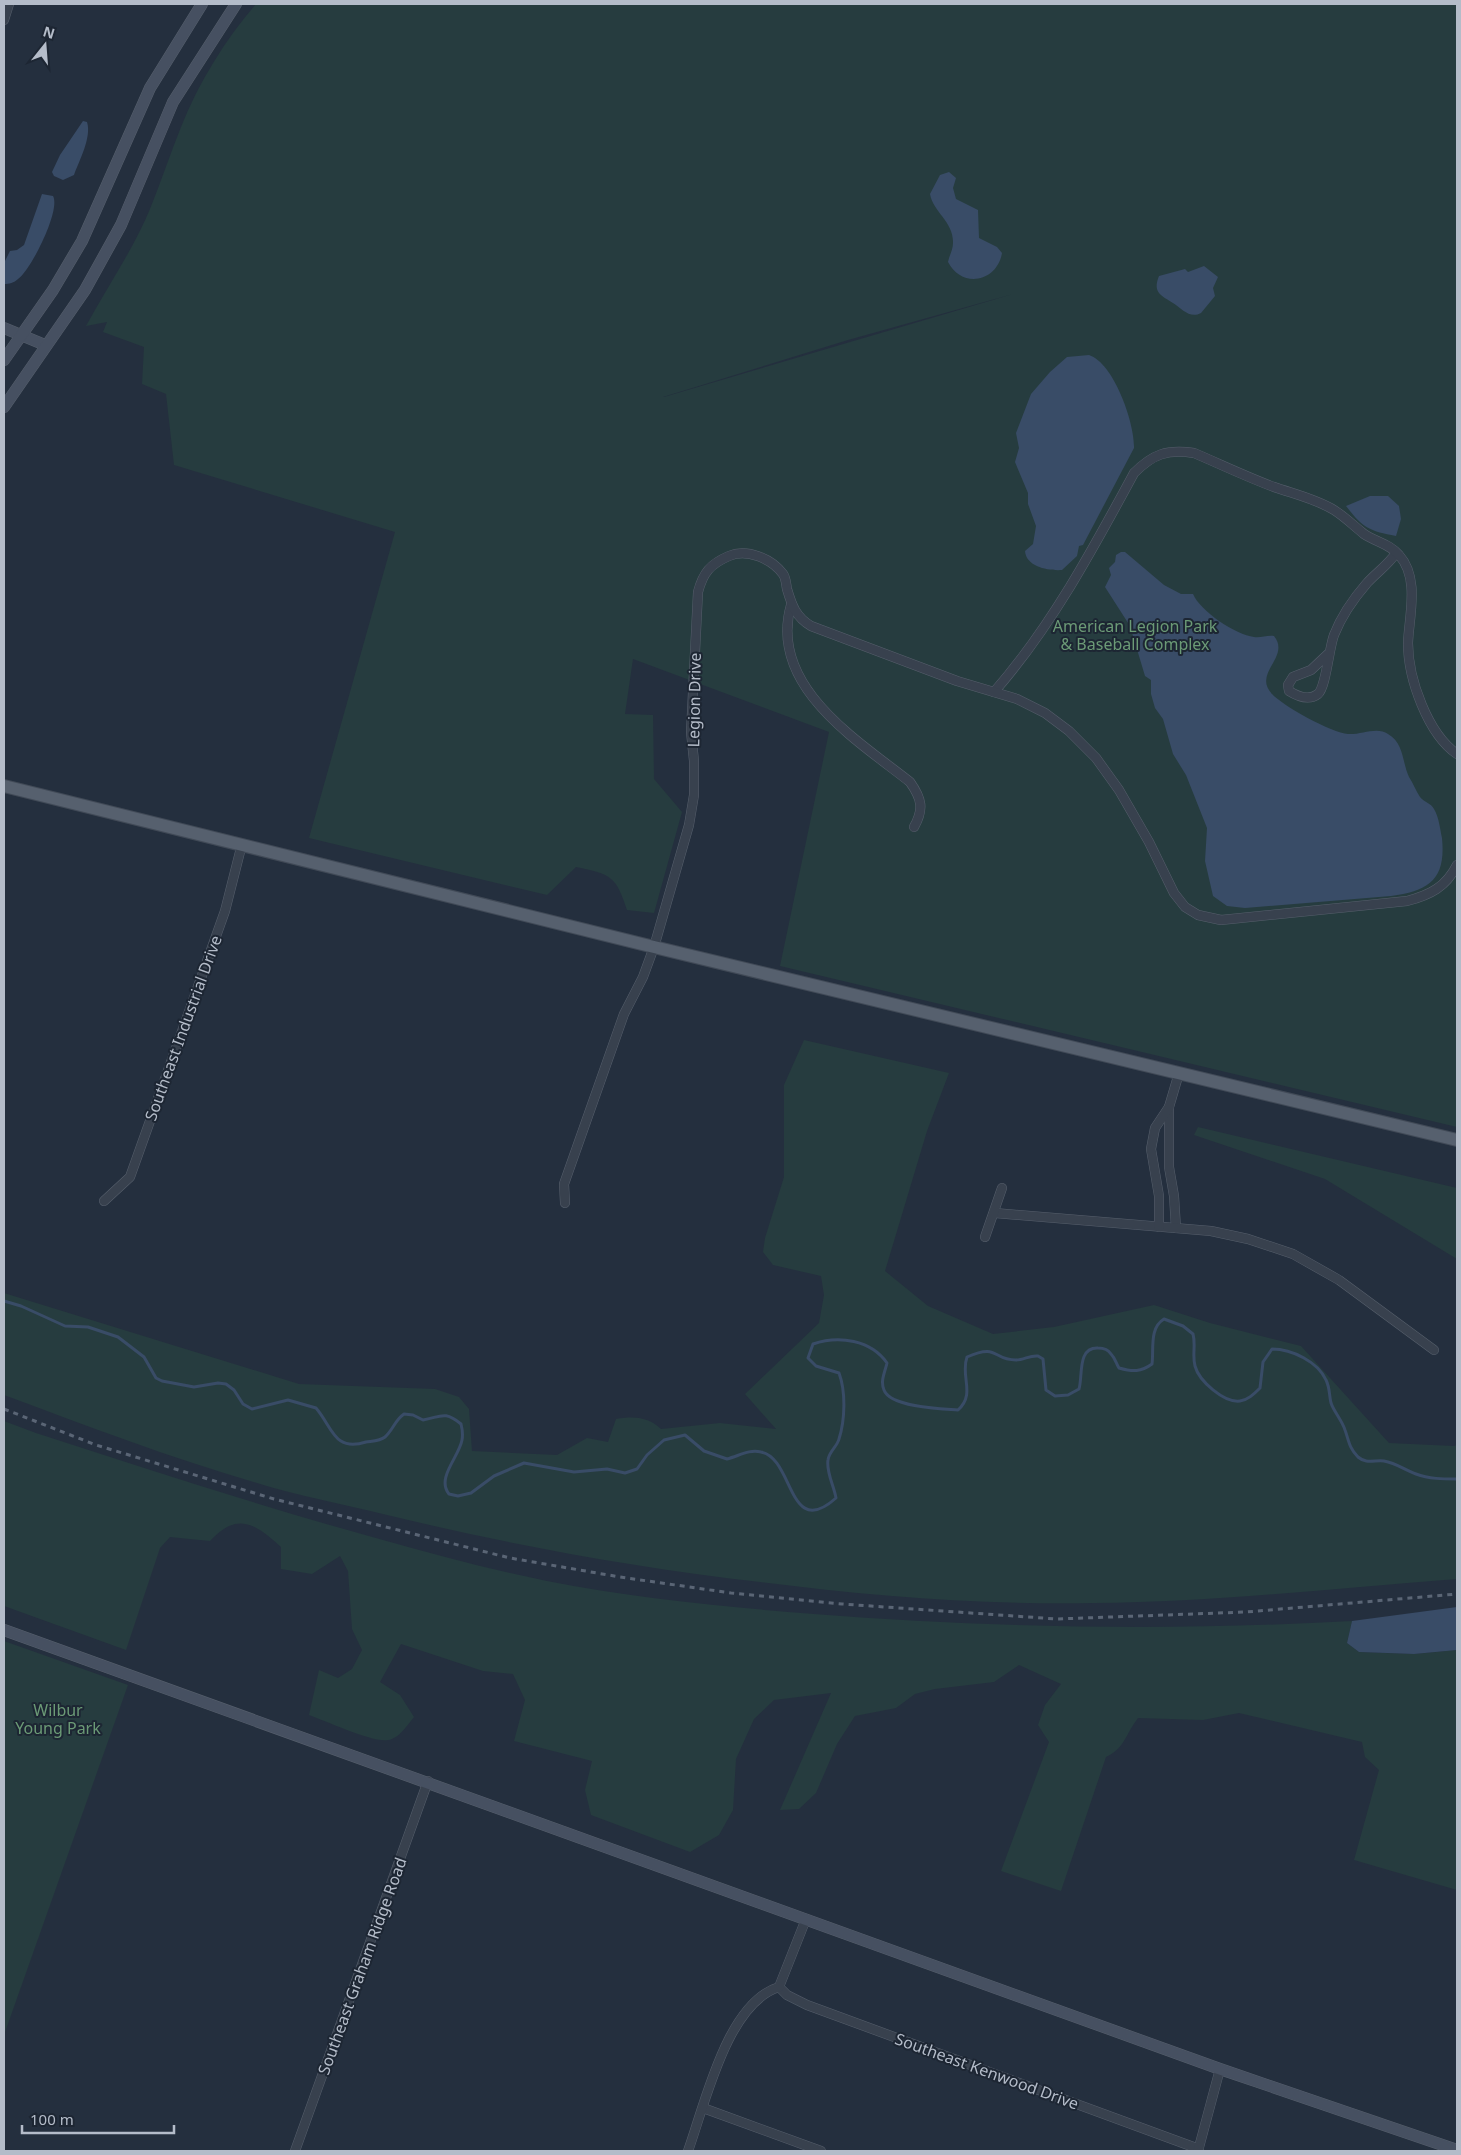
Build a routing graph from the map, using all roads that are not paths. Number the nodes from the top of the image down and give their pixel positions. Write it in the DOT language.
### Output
graph roads {
  1 [pos="9,4"];
  2 [pos="202,4"];
  3 [pos="236,4"];
  4 [pos="4,20"];
  5 [pos="4,328"];
  6 [pos="21,335"];
  7 [pos="45,345"];
  8 [pos="4,360"];
  9 [pos="4,407"];
  10 [pos="1396,553"];
  11 [pos="791,605"];
  12 [pos="1328,654"];
  13 [pos="994,692"];
  14 [pos="1457,754"];
  15 [pos="4,786"];
  16 [pos="914,827"];
  17 [pos="242,844"];
  18 [pos="1457,865"];
  19 [pos="654,948"];
  20 [pos="1179,1074"];
  21 [pos="1169,1107"];
  22 [pos="1457,1140"];
  23 [pos="1002,1188"];
  24 [pos="104,1201"];
  25 [pos="565,1203"];
  26 [pos="995,1213"];
  27 [pos="1159,1227"];
  28 [pos="1176,1228"];
  29 [pos="985,1237"];
  30 [pos="1434,1350"];
  31 [pos="4,1630"];
  32 [pos="428,1782"];
  33 [pos="806,1919"];
  34 [pos="779,1987"];
  35 [pos="1220,2069"];
  36 [pos="703,2108"];
  37 [pos="1199,2150"];
  38 [pos="1457,2150"];
  39 [pos="295,2151"];
  40 [pos="688,2151"];
  41 [pos="821,2151"];
  1 -- 4 [label="street"];
  2 -- 6 [label="main road"];
  3 -- 7 [label="main road"];
  5 -- 6 [label="main road"];
  6 -- 7 [label="main road"];
  6 -- 8 [label="main road"];
  7 -- 9 [label="main road"];
  10 -- 12 [label="street"];
  10 -- 13 [label="street"];
  10 -- 14 [label="street"];
  11 -- 13 [label="street"];
  11 -- 16 [label="street"];
  11 -- 19 [label="street, Legion Drive"];
  12 -- 12 [label="street"];
  13 -- 18 [label="street"];
  15 -- 17 [label="main road"];
  17 -- 19 [label="main road"];
  17 -- 24 [label="street, Southeast Industrial Drive"];
  19 -- 20 [label="main road"];
  19 -- 25 [label="street"];
  20 -- 21 [label="street"];
  20 -- 22 [label="main road"];
  21 -- 27 [label="street"];
  21 -- 28 [label="street"];
  23 -- 26 [label="street"];
  26 -- 27 [label="street"];
  26 -- 29 [label="street"];
  27 -- 28 [label="street"];
  28 -- 30 [label="street"];
  31 -- 32 [label="main road"];
  32 -- 33 [label="main road"];
  32 -- 39 [label="street, Southeast Graham Ridge Road"];
  33 -- 34 [label="street"];
  33 -- 35 [label="main road"];
  34 -- 36 [label="street"];
  34 -- 37 [label="street, Southeast Kenwood Drive"];
  35 -- 37 [label="street"];
  35 -- 38 [label="main road"];
  36 -- 40 [label="street"];
  36 -- 41 [label="street"];
}
